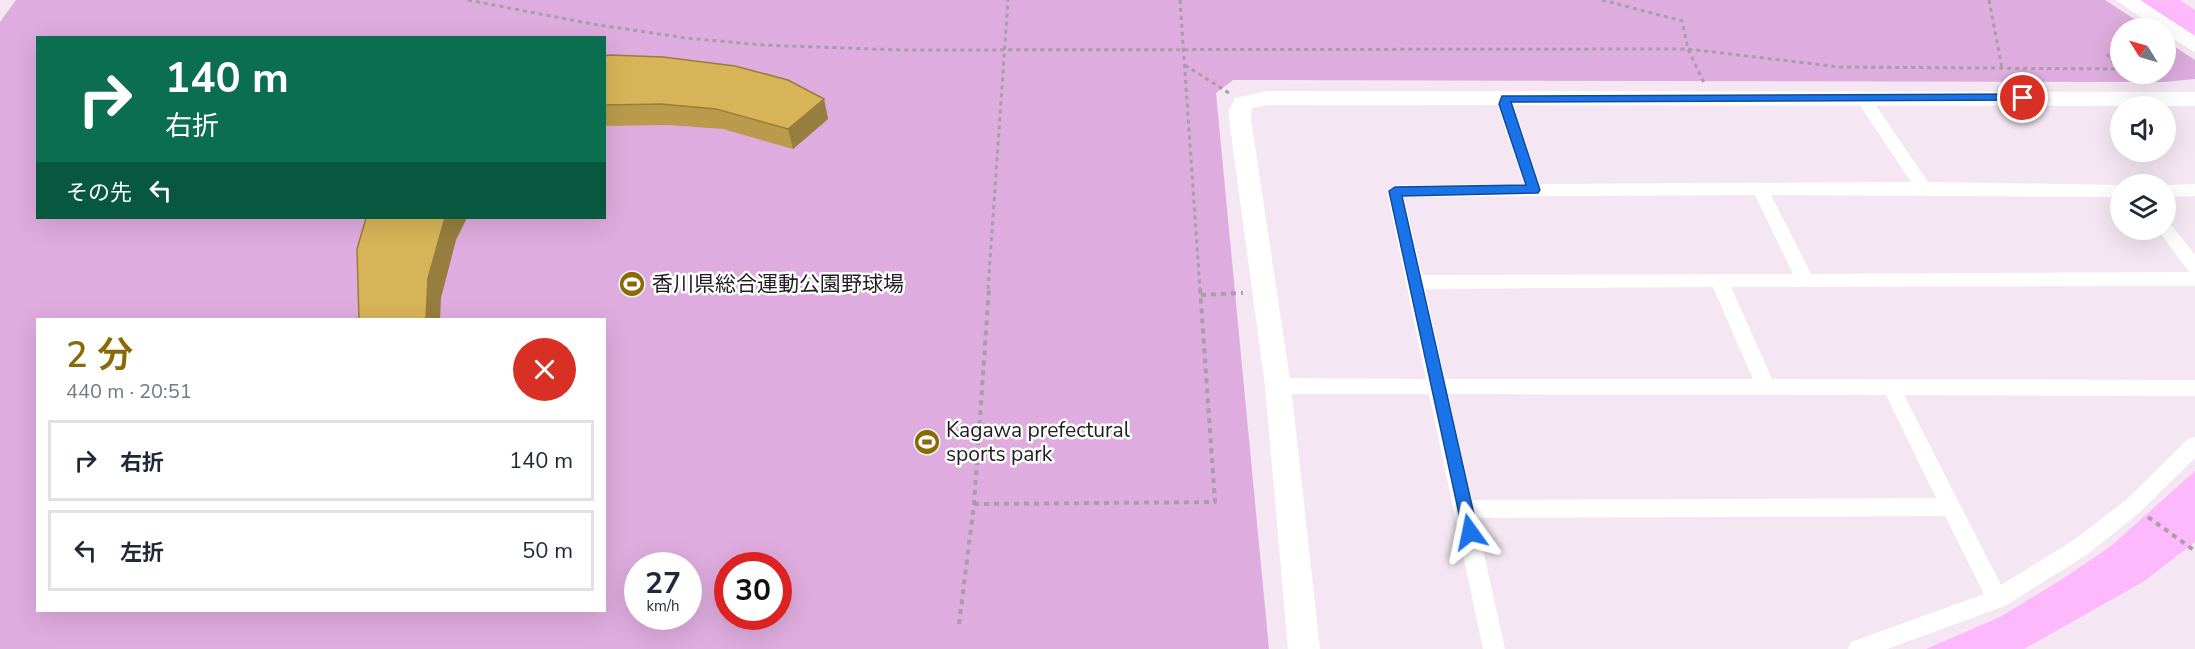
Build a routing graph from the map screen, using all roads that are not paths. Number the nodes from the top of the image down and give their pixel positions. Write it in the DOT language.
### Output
graph roads {
  1 [pos="2126,0"];
  2 [pos="2195,45"];
  3 [pos="1506,98"];
  4 [pos="1863,98"];
  5 [pos="2195,99"];
  6 [pos="1923,188"];
  7 [pos="1534,190"];
  8 [pos="1761,190"];
  9 [pos="2195,190"];
  10 [pos="2110,191"];
  11 [pos="2176,191"];
  12 [pos="2174,240"];
  13 [pos="2195,268"];
  14 [pos="1804,278"];
  15 [pos="2195,279"];
  16 [pos="1719,280"];
  17 [pos="1416,282"];
  18 [pos="1278,386"];
  19 [pos="1436,386"];
  20 [pos="1765,386"];
  21 [pos="1891,387"];
  22 [pos="2195,388"];
  23 [pos="2195,445"];
  24 [pos="1950,507"];
  25 [pos="1465,509"];
  26 [pos="1997,599"];
  27 [pos="1304,649"];
  28 [pos="1494,649"];
  29 [pos="1859,649"];
  1 -- 2 [label="street"];
  3 -- 4 [label="street"];
  3 -- 7 [label="street"];
  3 -- 18 [label="street"];
  4 -- 5 [label="street"];
  4 -- 6 [label="street"];
  6 -- 8 [label="street"];
  6 -- 10 [label="street"];
  7 -- 8 [label="street"];
  7 -- 17 [label="street"];
  8 -- 14 [label="street"];
  9 -- 11 [label="street"];
  12 -- 13 [label="street"];
  14 -- 15 [label="street"];
  14 -- 16 [label="street"];
  16 -- 17 [label="street"];
  16 -- 20 [label="street"];
  17 -- 19 [label="street"];
  18 -- 19 [label="street"];
  18 -- 27 [label="street"];
  19 -- 20 [label="street"];
  19 -- 25 [label="street"];
  20 -- 21 [label="street"];
  21 -- 22 [label="street"];
  21 -- 24 [label="street"];
  23 -- 26 [label="street"];
  24 -- 25 [label="street"];
  24 -- 26 [label="street"];
  25 -- 28 [label="street"];
  26 -- 29 [label="street"];
}
